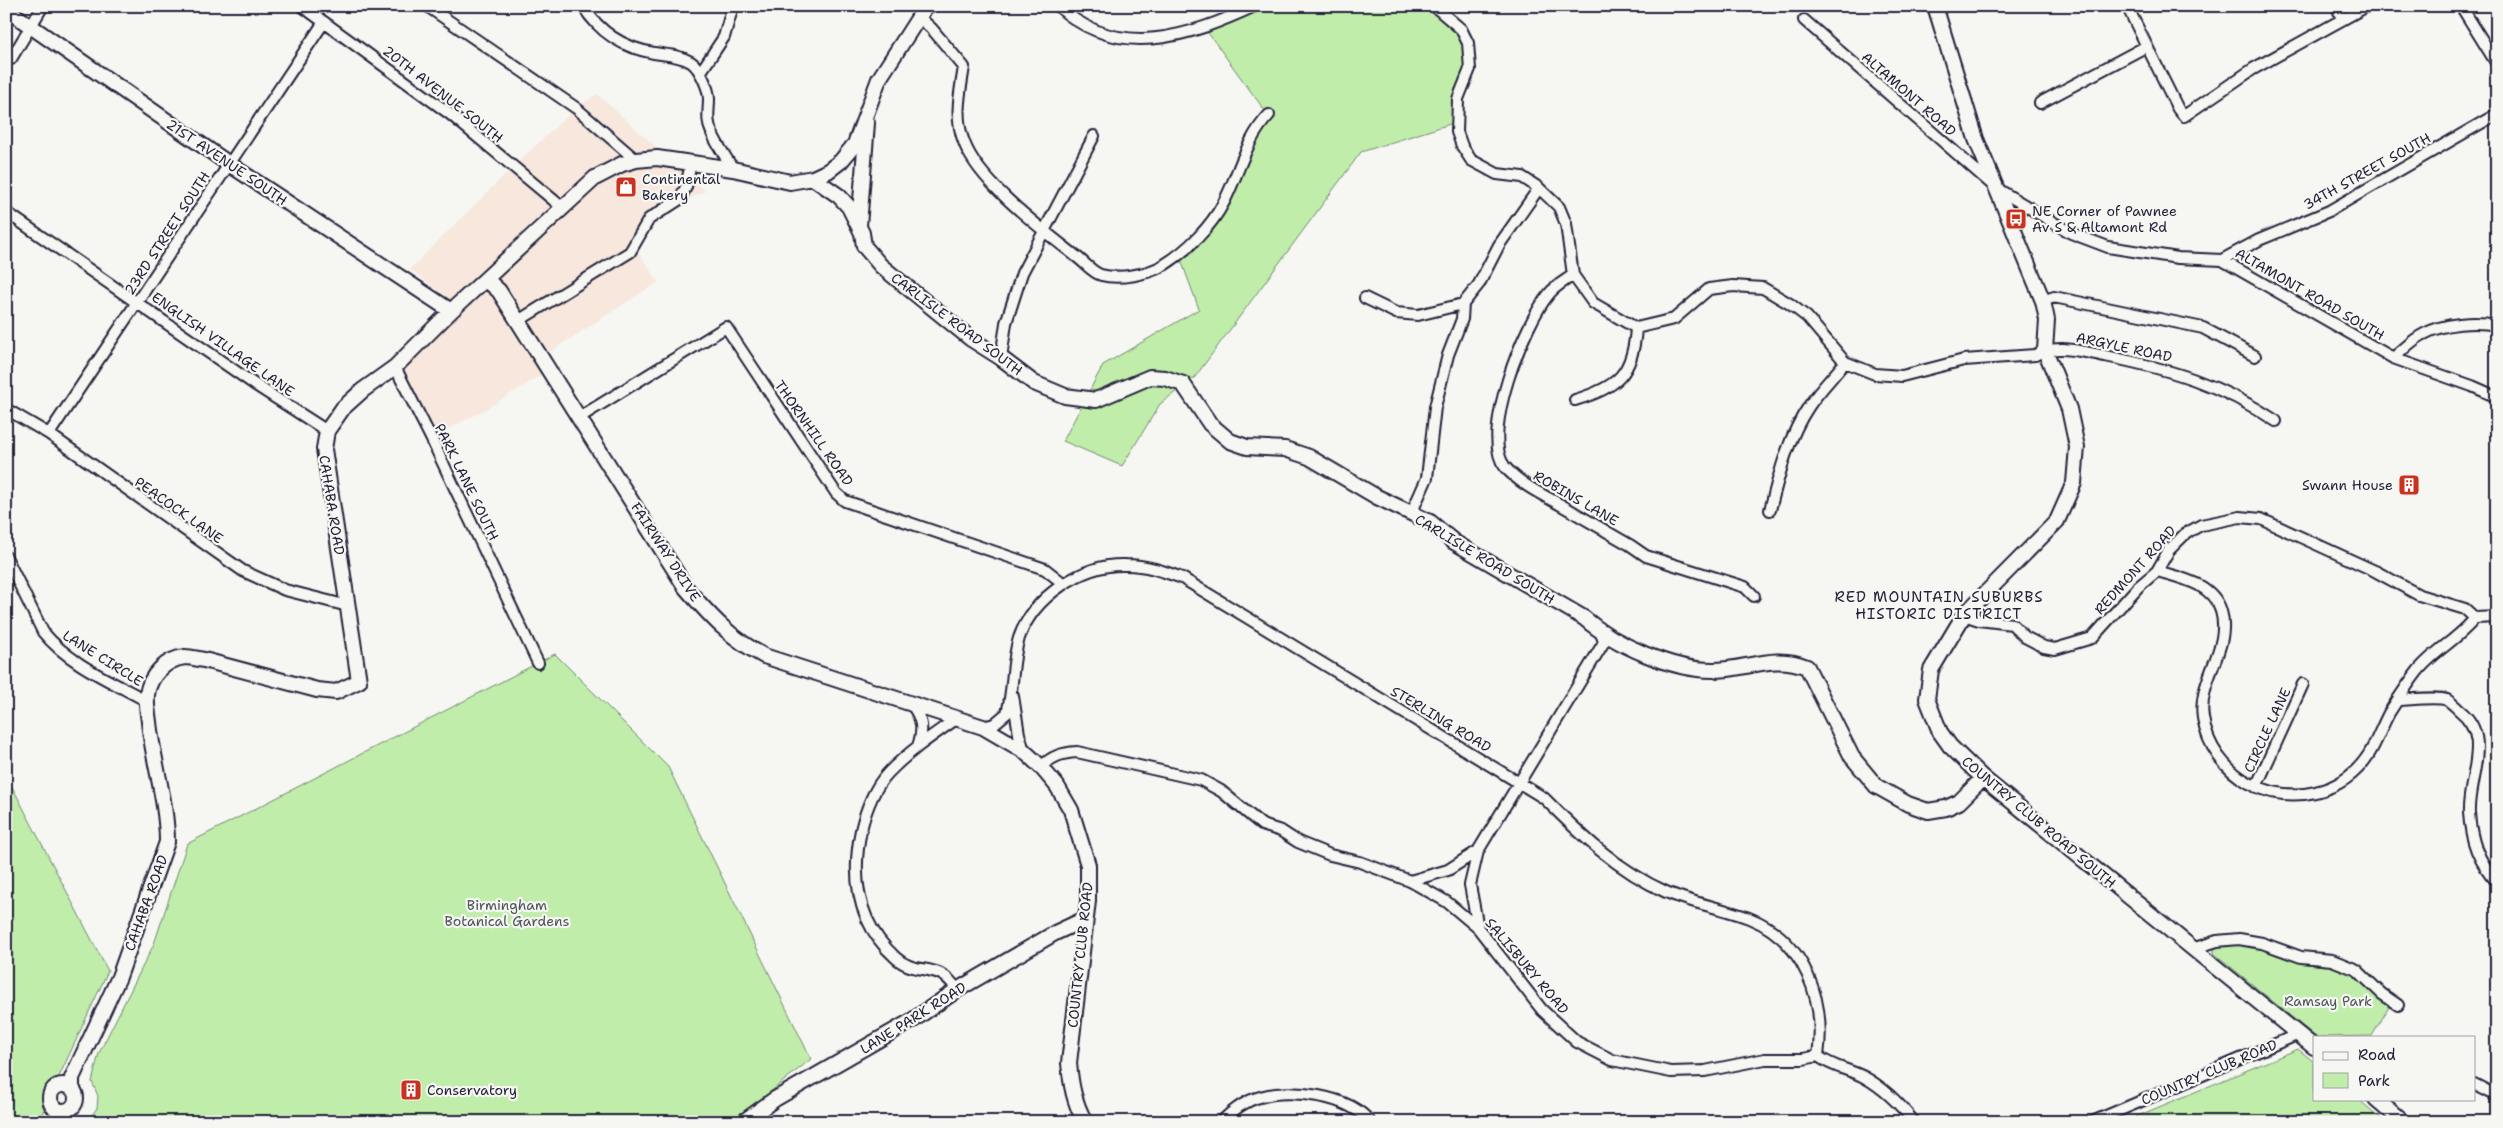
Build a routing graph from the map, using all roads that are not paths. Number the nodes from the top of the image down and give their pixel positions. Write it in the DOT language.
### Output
graph roads {
  1 [pos="43,6"];
  2 [pos="302,6"];
  3 [pos="427,6"];
  4 [pos="583,6"];
  5 [pos="733,6"];
  6 [pos="1058,6"];
  7 [pos="1255,6"];
  8 [pos="1434,6"];
  9 [pos="1935,6"];
  10 [pos="2127,6"];
  11 [pos="2338,6"];
  12 [pos="2367,6"];
  13 [pos="2461,6"];
  14 [pos="6,9"];
  15 [pos="923,12"];
  16 [pos="1804,20"];
  17 [pos="2342,20"];
  18 [pos="324,22"];
  19 [pos="31,25"];
  20 [pos="2147,46"];
  21 [pos="11,59"];
  22 [pos="2497,64"];
  23 [pos="700,73"];
  24 [pos="2040,103"];
  25 [pos="869,105"];
  26 [pos="2497,114"];
  27 [pos="1268,115"];
  28 [pos="1094,136"];
  29 [pos="636,160"];
  30 [pos="691,163"];
  31 [pos="229,164"];
  32 [pos="733,169"];
  33 [pos="813,178"];
  34 [pos="1539,188"];
  35 [pos="1996,188"];
  36 [pos="563,208"];
  37 [pos="6,212"];
  38 [pos="858,227"];
  39 [pos="1044,231"];
  40 [pos="2222,260"];
  41 [pos="1573,275"];
  42 [pos="487,280"];
  43 [pos="1365,298"];
  44 [pos="2043,301"];
  45 [pos="138,302"];
  46 [pos="1462,304"];
  47 [pos="451,311"];
  48 [pos="518,321"];
  49 [pos="2497,325"];
  50 [pos="1636,328"];
  51 [pos="2045,350"];
  52 [pos="2255,356"];
  53 [pos="1001,358"];
  54 [pos="2393,358"];
  55 [pos="1845,362"];
  56 [pos="395,367"];
  57 [pos="2497,397"];
  58 [pos="1575,400"];
  59 [pos="6,409"];
  60 [pos="580,417"];
  61 [pos="2276,421"];
  62 [pos="327,430"];
  63 [pos="49,434"];
  64 [pos="1770,510"];
  65 [pos="1411,514"];
  66 [pos="6,557"];
  67 [pos="2157,571"];
  68 [pos="1064,584"];
  69 [pos="1754,596"];
  70 [pos="348,606"];
  71 [pos="1964,615"];
  72 [pos="2497,617"];
  73 [pos="2475,618"];
  74 [pos="1601,633"];
  75 [pos="538,663"];
  76 [pos="2303,684"];
  77 [pos="1011,685"];
  78 [pos="2398,700"];
  79 [pos="147,701"];
  80 [pos="911,704"];
  81 [pos="956,719"];
  82 [pos="983,727"];
  83 [pos="918,746"];
  84 [pos="1024,751"];
  85 [pos="1041,767"];
  86 [pos="1983,778"];
  87 [pos="1521,783"];
  88 [pos="2256,787"];
  89 [pos="1478,851"];
  90 [pos="1410,881"];
  91 [pos="2497,882"];
  92 [pos="1085,919"];
  93 [pos="1478,928"];
  94 [pos="2192,949"];
  95 [pos="957,990"];
  96 [pos="2398,1005"];
  97 [pos="2299,1034"];
  98 [pos="2313,1046"];
  99 [pos="1818,1056"];
  100 [pos="69,1083"];
  101 [pos="2476,1085"];
  102 [pos="2497,1096"];
  103 [pos="2377,1100"];
  104 [pos="56,1115"];
  105 [pos="743,1122"];
  106 [pos="1085,1122"];
  107 [pos="1221,1122"];
  108 [pos="1370,1122"];
  109 [pos="1914,1122"];
  110 [pos="2092,1122"];
  111 [pos="2403,1122"];
  1 -- 19 [label="street"];
  2 -- 18 [label="street, 20TH AVENUE SOUTH"];
  3 -- 29 [label="street"];
  4 -- 23 [label="street"];
  5 -- 23 [label="street"];
  6 -- 7 [label="street"];
  8 -- 34 [label="street"];
  9 -- 35 [label="street"];
  10 -- 20 [label="street"];
  11 -- 17 [label="street"];
  12 -- 17 [label="street"];
  13 -- 22 [label="street"];
  14 -- 19 [label="street, 21ST AVENUE SOUTH"];
  15 -- 25 [label="street"];
  15 -- 39 [label="street"];
  16 -- 35 [label="street, ALTAMONT ROAD"];
  17 -- 20 [label="street"];
  18 -- 31 [label="street, 23RD STREET SOUTH"];
  18 -- 36 [label="street, 20TH AVENUE SOUTH"];
  19 -- 21 [label="street"];
  19 -- 31 [label="street, 21ST AVENUE SOUTH"];
  20 -- 24 [label="street"];
  23 -- 32 [label="street"];
  25 -- 33 [label="street"];
  25 -- 38 [label="street"];
  26 -- 40 [label="street, 34TH STREET SOUTH"];
  27 -- 39 [label="street"];
  28 -- 39 [label="street"];
  29 -- 30 [label="street"];
  29 -- 36 [label="street"];
  30 -- 32 [label="street"];
  30 -- 48 [label="street"];
  31 -- 45 [label="street, 23RD STREET SOUTH"];
  31 -- 47 [label="street, 21ST AVENUE SOUTH"];
  32 -- 33 [label="street"];
  33 -- 38 [label="street, CARLISLE ROAD SOUTH"];
  34 -- 41 [label="street"];
  34 -- 46 [label="street"];
  35 -- 40 [label="street, ALTAMONT ROAD SOUTH"];
  35 -- 44 [label="street"];
  36 -- 42 [label="street"];
  37 -- 45 [label="street, ENGLISH VILLAGE LANE"];
  38 -- 53 [label="street, CARLISLE ROAD SOUTH"];
  39 -- 53 [label="street"];
  40 -- 54 [label="street, ALTAMONT ROAD SOUTH"];
  41 -- 50 [label="street"];
  41 -- 69 [label="street, ROBINS LANE"];
  42 -- 47 [label="street"];
  42 -- 48 [label="street, FAIRWAY DRIVE"];
  43 -- 46 [label="street"];
  44 -- 51 [label="street"];
  44 -- 52 [label="street"];
  45 -- 62 [label="street, ENGLISH VILLAGE LANE"];
  45 -- 63 [label="street, 23RD STREET SOUTH"];
  46 -- 65 [label="street"];
  47 -- 56 [label="street"];
  48 -- 60 [label="street, FAIRWAY DRIVE"];
  49 -- 54 [label="street"];
  50 -- 55 [label="street"];
  50 -- 58 [label="street"];
  51 -- 55 [label="street, ARGYLE ROAD"];
  51 -- 61 [label="street, ARGYLE ROAD"];
  51 -- 71 [label="street, COUNTRY CLUB ROAD SOUTH"];
  53 -- 65 [label="street, CARLISLE ROAD SOUTH"];
  54 -- 57 [label="street, ALTAMONT ROAD SOUTH"];
  55 -- 64 [label="street"];
  56 -- 62 [label="street"];
  56 -- 75 [label="street, PARK LANE SOUTH"];
  59 -- 63 [label="street, PEACOCK LANE"];
  60 -- 68 [label="street, THORNHILL ROAD"];
  60 -- 80 [label="street, FAIRWAY DRIVE"];
  62 -- 70 [label="street, CAHABA ROAD"];
  63 -- 70 [label="street, PEACOCK LANE"];
  65 -- 74 [label="street, CARLISLE ROAD SOUTH"];
  66 -- 79 [label="street, LANE CIRCLE"];
  67 -- 71 [label="street, REDMONT ROAD"];
  67 -- 73 [label="street, REDMONT ROAD"];
  67 -- 88 [label="street"];
  68 -- 77 [label="street, STERLING ROAD"];
  68 -- 87 [label="street, STERLING ROAD"];
  70 -- 79 [label="street, CAHABA ROAD"];
  71 -- 86 [label="street, COUNTRY CLUB ROAD SOUTH"];
  72 -- 73 [label="street"];
  73 -- 78 [label="street"];
  74 -- 86 [label="street, CARLISLE ROAD SOUTH"];
  74 -- 87 [label="street"];
  76 -- 88 [label="street, CIRCLE LANE"];
  77 -- 82 [label="street, STERLING ROAD"];
  77 -- 84 [label="street, STERLING ROAD"];
  78 -- 88 [label="street"];
  78 -- 91 [label="street"];
  79 -- 100 [label="street, CAHABA ROAD"];
  80 -- 81 [label="street, FAIRWAY DRIVE"];
  80 -- 83 [label="street"];
  81 -- 82 [label="street, FAIRWAY DRIVE"];
  81 -- 83 [label="street"];
  82 -- 84 [label="street, FAIRWAY DRIVE"];
  83 -- 95 [label="street"];
  84 -- 85 [label="street, FAIRWAY DRIVE"];
  85 -- 90 [label="street, SALISBURY ROAD"];
  85 -- 92 [label="street, COUNTRY CLUB ROAD"];
  86 -- 94 [label="street, COUNTRY CLUB ROAD SOUTH"];
  87 -- 89 [label="street"];
  87 -- 99 [label="street, STERLING ROAD"];
  89 -- 90 [label="street"];
  89 -- 93 [label="street"];
  90 -- 93 [label="street, SALISBURY ROAD"];
  92 -- 95 [label="street, LANE PARK ROAD"];
  92 -- 106 [label="street, COUNTRY CLUB ROAD"];
  93 -- 99 [label="street, SALISBURY ROAD"];
  94 -- 96 [label="street"];
  94 -- 97 [label="street, COUNTRY CLUB ROAD SOUTH"];
  95 -- 105 [label="street, LANE PARK ROAD"];
  97 -- 98 [label="street, COUNTRY CLUB ROAD SOUTH"];
  97 -- 110 [label="street, COUNTRY CLUB ROAD"];
  99 -- 109 [label="street"];
  100 -- 104 [label="street"];
  100 -- 104 [label="street"];
  101 -- 102 [label="street"];
  103 -- 111 [label="street"];
  107 -- 108 [label="street"];
}
